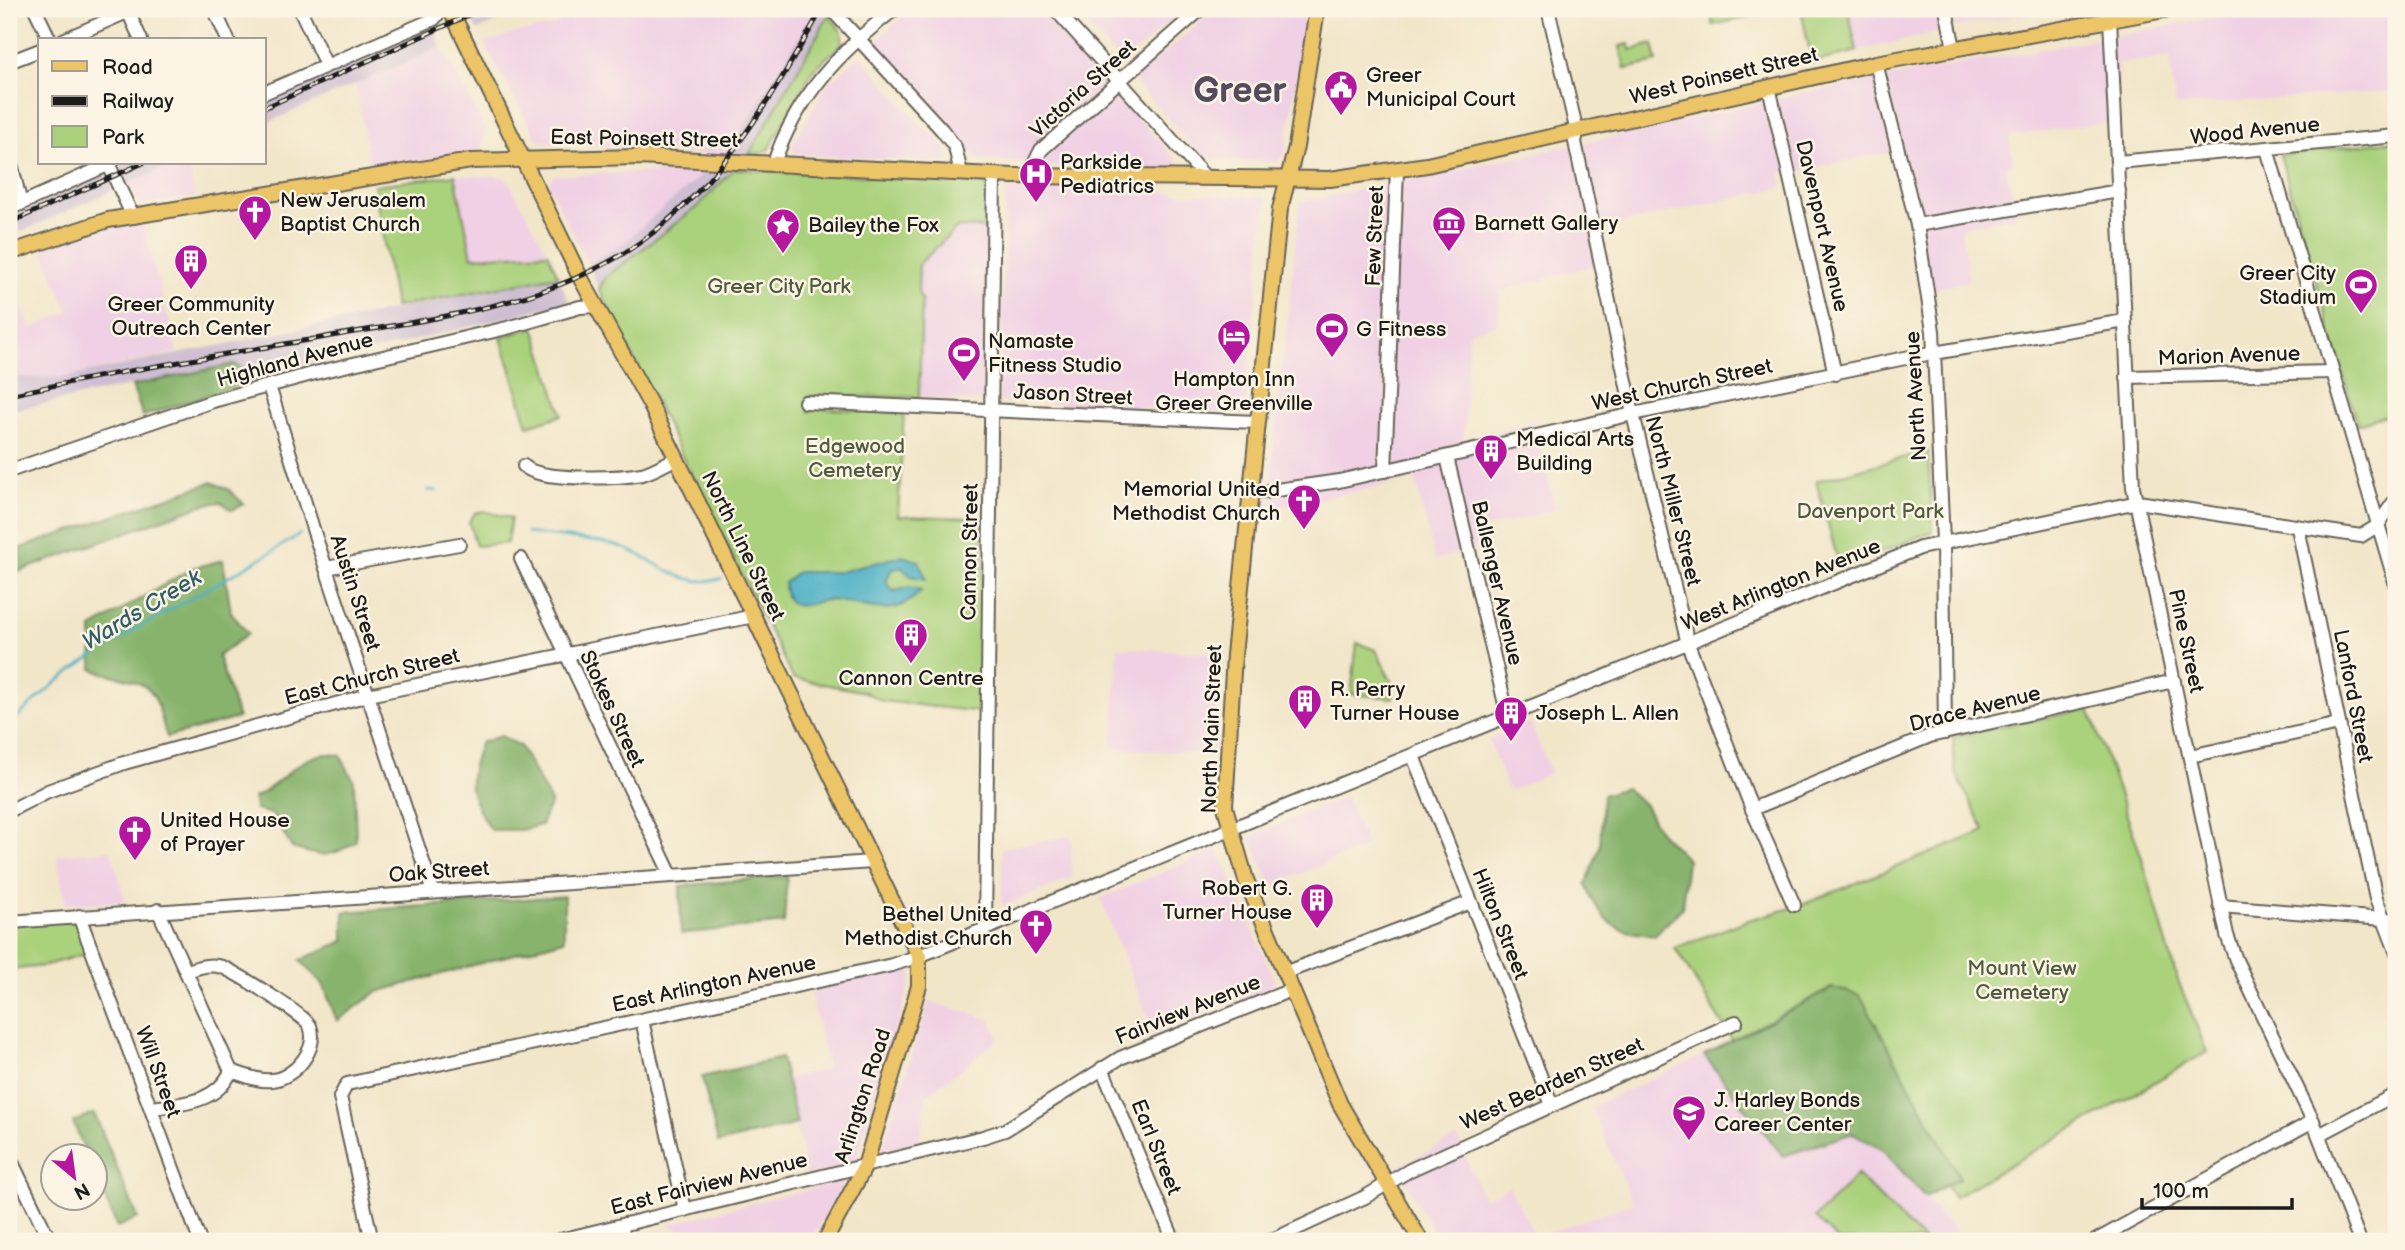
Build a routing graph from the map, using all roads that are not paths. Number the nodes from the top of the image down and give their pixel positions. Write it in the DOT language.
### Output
graph roads {
  1 [pos="35,9"];
  2 [pos="214,9"];
  3 [pos="300,9"];
  4 [pos="442,9"];
  5 [pos="450,9"];
  6 [pos="831,9"];
  7 [pos="895,9"];
  8 [pos="1055,9"];
  9 [pos="1201,9"];
  10 [pos="1317,9"];
  11 [pos="1548,9"];
  12 [pos="1946,9"];
  13 [pos="2170,9"];
  14 [pos="131,10"];
  15 [pos="2110,19"];
  16 [pos="49,38"];
  17 [pos="68,38"];
  18 [pos="140,38"];
  19 [pos="227,38"];
  20 [pos="858,40"];
  21 [pos="1954,48"];
  22 [pos="38,51"];
  23 [pos="9,62"];
  24 [pos="1875,63"];
  25 [pos="326,65"];
  26 [pos="1118,81"];
  27 [pos="1769,87"];
  28 [pos="266,92"];
  29 [pos="1577,132"];
  30 [pos="2396,136"];
  31 [pos="2267,149"];
  32 [pos="9,155"];
  33 [pos="524,158"];
  34 [pos="2118,162"];
  35 [pos="774,163"];
  36 [pos="1192,163"];
  37 [pos="108,164"];
  38 [pos="110,164"];
  39 [pos="1397,170"];
  40 [pos="961,173"];
  41 [pos="994,175"];
  42 [pos="1036,176"];
  43 [pos="1184,178"];
  44 [pos="1206,178"];
  45 [pos="1288,179"];
  46 [pos="2119,191"];
  47 [pos="15,207"];
  48 [pos="132,217"];
  49 [pos="1917,225"];
  50 [pos="9,253"];
  51 [pos="597,306"];
  52 [pos="2125,321"];
  53 [pos="1934,352"];
  54 [pos="2332,372"];
  55 [pos="1835,374"];
  56 [pos="2127,376"];
  57 [pos="269,386"];
  58 [pos="805,402"];
  59 [pos="991,410"];
  60 [pos="1633,414"];
  61 [pos="1256,422"];
  62 [pos="1447,457"];
  63 [pos="677,458"];
  64 [pos="524,466"];
  65 [pos="9,471"];
  66 [pos="1385,471"];
  67 [pos="1249,494"];
  68 [pos="2396,499"];
  69 [pos="2138,502"];
  70 [pos="2377,526"];
  71 [pos="2298,528"];
  72 [pos="1943,541"];
  73 [pos="459,544"];
  74 [pos="521,559"];
  75 [pos="326,568"];
  76 [pos="2396,585"];
  77 [pos="754,616"];
  78 [pos="1688,644"];
  79 [pos="564,654"];
  80 [pos="2174,681"];
  81 [pos="368,695"];
  82 [pos="1508,717"];
  83 [pos="2339,724"];
  84 [pos="1945,733"];
  85 [pos="2190,756"];
  86 [pos="1413,757"];
  87 [pos="1752,809"];
  88 [pos="9,811"];
  89 [pos="1231,830"];
  90 [pos="872,862"];
  91 [pos="671,875"];
  92 [pos="433,892"];
  93 [pos="1471,902"];
  94 [pos="1794,905"];
  95 [pos="2220,906"];
  96 [pos="158,910"];
  97 [pos="79,916"];
  98 [pos="2383,918"];
  99 [pos="2396,920"];
  100 [pos="9,922"];
  101 [pos="985,930"];
  102 [pos="2396,951"];
  103 [pos="919,956"];
  104 [pos="186,972"];
  105 [pos="1284,973"];
  106 [pos="1291,990"];
  107 [pos="642,1020"];
  108 [pos="1736,1022"];
  109 [pos="1102,1068"];
  110 [pos="231,1071"];
  111 [pos="2396,1094"];
  112 [pos="1552,1105"];
  113 [pos="151,1108"];
  114 [pos="2313,1121"];
  115 [pos="2319,1135"];
  116 [pos="9,1156"];
  117 [pos="865,1166"];
  118 [pos="1385,1185"];
  119 [pos="685,1210"];
  120 [pos="625,1224"];
  121 [pos="50,1241"];
  122 [pos="200,1241"];
  123 [pos="372,1241"];
  124 [pos="556,1241"];
  125 [pos="616,1241"];
  126 [pos="825,1241"];
  127 [pos="1174,1241"];
  128 [pos="1270,1241"];
  129 [pos="1421,1241"];
  130 [pos="2095,1241"];
  131 [pos="2360,1241"];
  1 -- 16 [label="street"];
  2 -- 19 [label="street"];
  3 -- 25 [label="street"];
  4 -- 25 [label="street"];
  5 -- 33 [label="main road, North Line Street"];
  6 -- 20 [label="street"];
  7 -- 20 [label="street"];
  8 -- 26 [label="street"];
  9 -- 26 [label="street, Victoria Street"];
  10 -- 45 [label="main road, North Main Street"];
  11 -- 29 [label="street, North Miller Street"];
  12 -- 21 [label="street"];
  13 -- 15 [label="main road, West Poinsett Street"];
  14 -- 17 [label="street"];
  14 -- 18 [label="street"];
  15 -- 21 [label="main road, West Poinsett Street"];
  15 -- 34 [label="street, Pine Street"];
  20 -- 35 [label="street"];
  20 -- 40 [label="street"];
  21 -- 24 [label="main road, West Poinsett Street"];
  22 -- 23 [label="street"];
  24 -- 27 [label="main road, West Poinsett Street"];
  24 -- 49 [label="street, North Avenue"];
  25 -- 28 [label="street"];
  26 -- 36 [label="street"];
  26 -- 42 [label="street, Victoria Street"];
  27 -- 29 [label="main road, West Poinsett Street"];
  27 -- 55 [label="street, Davenport Avenue"];
  29 -- 39 [label="main road, West Poinsett Street"];
  29 -- 60 [label="street, North Miller Street"];
  30 -- 31 [label="street, Wood Avenue"];
  31 -- 34 [label="street, Wood Avenue"];
  31 -- 54 [label="street"];
  32 -- 47 [label="street"];
  33 -- 35 [label="main road, East Poinsett Street"];
  33 -- 48 [label="main road, East Poinsett Street"];
  33 -- 51 [label="main road, North Line Street"];
  34 -- 46 [label="street, Pine Street"];
  35 -- 40 [label="main road, East Poinsett Street"];
  36 -- 43 [label="street"];
  36 -- 44 [label="street"];
  37 -- 47 [label="street"];
  38 -- 48 [label="street"];
  39 -- 45 [label="main road, West Poinsett Street"];
  39 -- 66 [label="street, Few Street"];
  40 -- 41 [label="main road, East Poinsett Street"];
  41 -- 42 [label="main road, East Poinsett Street"];
  41 -- 59 [label="street, Cannon Street"];
  42 -- 43 [label="main road, East Poinsett Street"];
  43 -- 44 [label="main road, East Poinsett Street"];
  44 -- 45 [label="main road, East Poinsett Street"];
  45 -- 61 [label="main road, North Main Street"];
  46 -- 49 [label="street"];
  46 -- 52 [label="street, Pine Street"];
  48 -- 50 [label="main road, East Poinsett Street"];
  49 -- 53 [label="street, North Avenue"];
  51 -- 57 [label="street, Highland Avenue"];
  51 -- 63 [label="main road, North Line Street"];
  52 -- 53 [label="street, West Church Street"];
  52 -- 56 [label="street, Pine Street"];
  53 -- 55 [label="street, West Church Street"];
  53 -- 72 [label="street, North Avenue"];
  54 -- 56 [label="street, Marion Avenue"];
  54 -- 70 [label="street"];
  55 -- 60 [label="street, West Church Street"];
  56 -- 69 [label="street, Pine Street"];
  57 -- 65 [label="street, Highland Avenue"];
  57 -- 75 [label="street, Austin Street"];
  58 -- 59 [label="street, Jason Street"];
  59 -- 61 [label="street, Jason Street"];
  59 -- 101 [label="street, Cannon Street"];
  60 -- 62 [label="street, West Church Street"];
  60 -- 78 [label="street, North Miller Street"];
  61 -- 67 [label="main road, North Main Street"];
  62 -- 66 [label="street, West Church Street"];
  62 -- 82 [label="street, Ballenger Avenue"];
  63 -- 64 [label="street"];
  63 -- 77 [label="main road, North Line Street"];
  66 -- 67 [label="street, West Church Street"];
  67 -- 89 [label="main road, North Main Street"];
  68 -- 70 [label="street"];
  69 -- 71 [label="street, West Arlington Avenue"];
  69 -- 72 [label="street, West Arlington Avenue"];
  69 -- 80 [label="street, Pine Street"];
  70 -- 71 [label="street, West Arlington Avenue"];
  70 -- 76 [label="street"];
  71 -- 83 [label="street, Lanford Street"];
  72 -- 78 [label="street, West Arlington Avenue"];
  72 -- 84 [label="street, North Avenue"];
  73 -- 75 [label="street"];
  74 -- 79 [label="street, Stokes Street"];
  75 -- 81 [label="street, Austin Street"];
  77 -- 79 [label="street, East Church Street"];
  77 -- 90 [label="main road, North Line Street"];
  78 -- 82 [label="street, West Arlington Avenue"];
  78 -- 87 [label="street, North Miller Street"];
  79 -- 81 [label="street, East Church Street"];
  79 -- 91 [label="street, Stokes Street"];
  80 -- 84 [label="street, Drace Avenue"];
  80 -- 85 [label="street, Pine Street"];
  81 -- 88 [label="street, East Church Street"];
  81 -- 92 [label="street, Austin Street"];
  82 -- 86 [label="street, West Arlington Avenue"];
  83 -- 85 [label="street"];
  83 -- 98 [label="street, Lanford Street"];
  84 -- 87 [label="street, Drace Avenue"];
  85 -- 95 [label="street, Pine Street"];
  86 -- 89 [label="street, West Arlington Avenue"];
  86 -- 93 [label="street, Hilton Street"];
  87 -- 94 [label="street, North Miller Street"];
  89 -- 101 [label="street, East Arlington Avenue"];
  89 -- 105 [label="main road, North Main Street"];
  90 -- 91 [label="street, Oak Street"];
  90 -- 103 [label="main road, North Line Street"];
  91 -- 92 [label="street, Oak Street"];
  92 -- 96 [label="street, Oak Street"];
  93 -- 105 [label="street"];
  93 -- 112 [label="street, Hilton Street"];
  95 -- 98 [label="street"];
  95 -- 114 [label="street, Pine Street"];
  96 -- 97 [label="street, Oak Street"];
  96 -- 104 [label="street"];
  97 -- 100 [label="street, Oak Street"];
  97 -- 113 [label="street, Will Street"];
  98 -- 99 [label="street"];
  98 -- 102 [label="street, Lanford Street"];
  101 -- 103 [label="street, East Arlington Avenue"];
  103 -- 107 [label="street, East Arlington Avenue"];
  103 -- 117 [label="main road, Arlington Road"];
  104 -- 110 [label="street"];
  104 -- 110 [label="street"];
  105 -- 106 [label="main road, North Main Street"];
  106 -- 109 [label="street, Fairview Avenue"];
  106 -- 118 [label="main road, North Main Street"];
  107 -- 119 [label="street"];
  107 -- 123 [label="street, East Arlington Avenue"];
  108 -- 112 [label="street, West Bearden Street"];
  109 -- 117 [label="street, East Fairview Avenue"];
  109 -- 127 [label="street, Earl Street"];
  110 -- 113 [label="street"];
  111 -- 115 [label="street"];
  112 -- 118 [label="street, West Bearden Street"];
  113 -- 122 [label="street, Will Street"];
  114 -- 115 [label="street, Pine Street"];
  114 -- 130 [label="street"];
  115 -- 131 [label="street, Pine Street"];
  116 -- 121 [label="street"];
  117 -- 119 [label="street, East Fairview Avenue"];
  117 -- 126 [label="main road, Arlington Road"];
  118 -- 128 [label="street, West Bearden Street"];
  118 -- 129 [label="main road, North Main Street"];
  119 -- 120 [label="street, East Fairview Avenue"];
  120 -- 124 [label="street, East Fairview Avenue"];
  120 -- 125 [label="street"];
}
